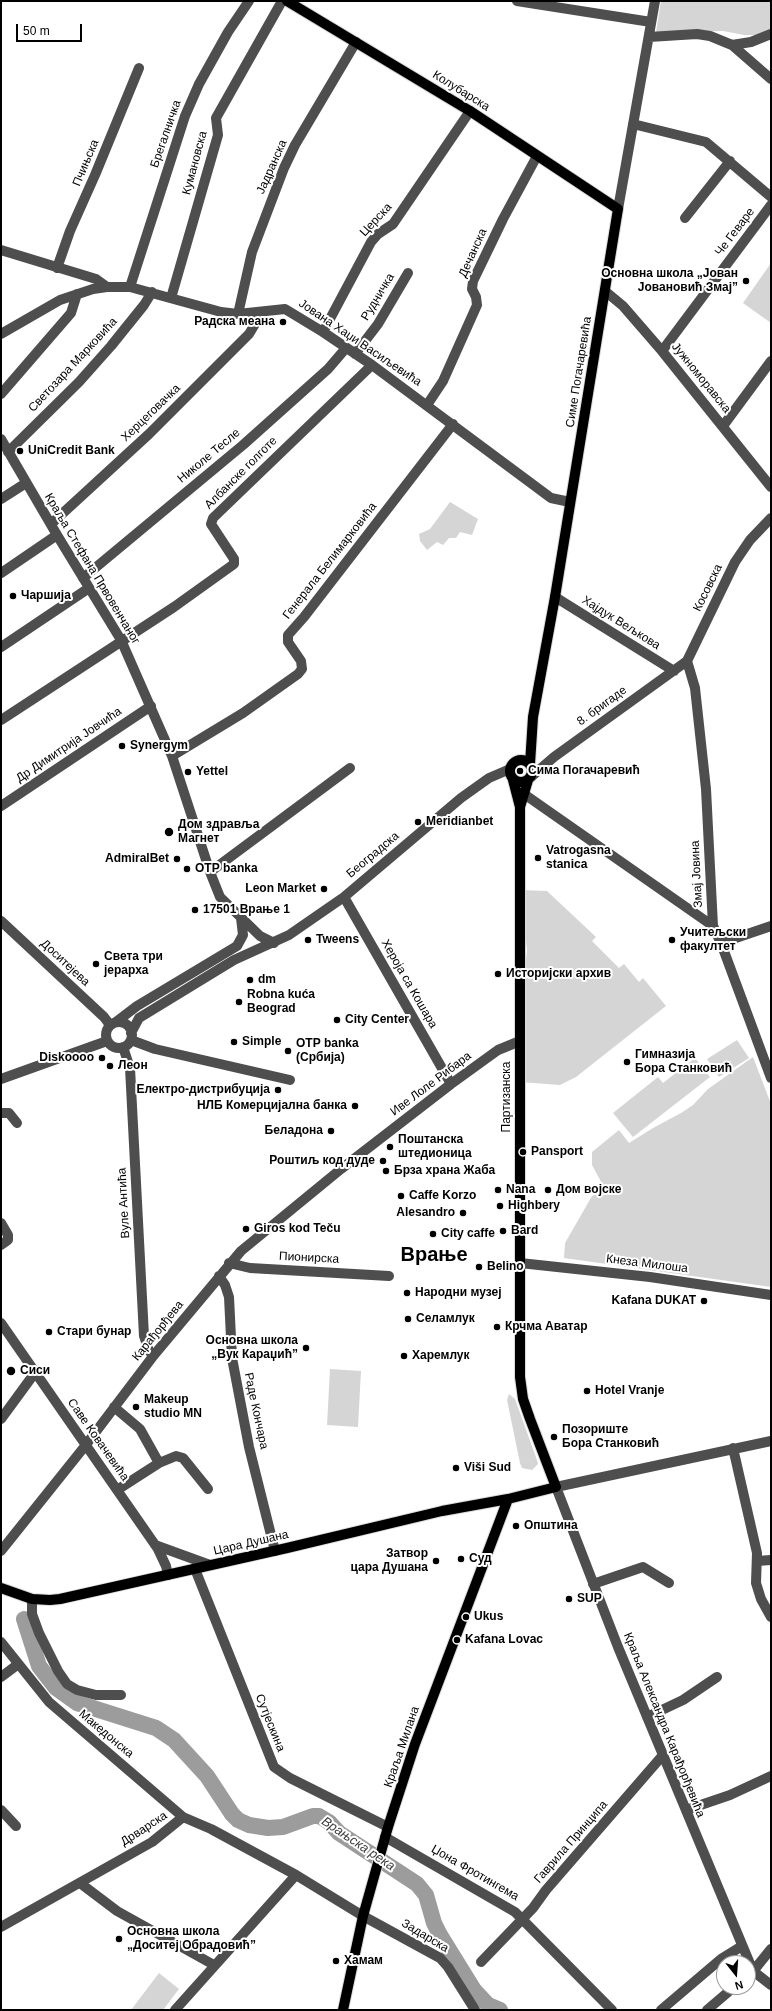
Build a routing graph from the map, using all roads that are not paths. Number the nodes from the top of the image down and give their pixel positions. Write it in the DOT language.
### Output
graph roads {
  1 [pos="249,1"];
  2 [pos="282,1"];
  3 [pos="287,1"];
  4 [pos="517,1"];
  5 [pos="655,1"];
  6 [pos="651,22"];
  7 [pos="771,34"];
  8 [pos="649,37"];
  9 [pos="356,42"];
  10 [pos="732,45"];
  11 [pos="139,68"];
  12 [pos="771,79"];
  13 [pos="470,111"];
  14 [pos="633,124"];
  15 [pos="537,156"];
  16 [pos="730,161"];
  17 [pos="771,197"];
  18 [pos="771,205"];
  19 [pos="618,209"];
  20 [pos="685,218"];
  21 [pos="1,250"];
  22 [pos="57,268"];
  23 [pos="408,273"];
  24 [pos="107,287"];
  25 [pos="130,287"];
  26 [pos="605,291"];
  27 [pos="152,292"];
  28 [pos="77,294"];
  29 [pos="171,298"];
  30 [pos="256,313"];
  31 [pos="238,314"];
  32 [pos="323,332"];
  33 [pos="1,334"];
  34 [pos="351,351"];
  35 [pos="662,351"];
  36 [pos="771,361"];
  37 [pos="372,365"];
  38 [pos="1,394"];
  39 [pos="427,405"];
  40 [pos="453,424"];
  41 [pos="724,426"];
  42 [pos="1,439"];
  43 [pos="8,452"];
  44 [pos="26,483"];
  45 [pos="771,487"];
  46 [pos="1,500"];
  47 [pos="570,502"];
  48 [pos="771,518"];
  49 [pos="51,524"];
  50 [pos="57,535"];
  51 [pos="1,573"];
  52 [pos="83,578"];
  53 [pos="89,588"];
  54 [pos="555,597"];
  55 [pos="121,640"];
  56 [pos="1,647"];
  57 [pos="687,661"];
  58 [pos="674,671"];
  59 [pos="151,706"];
  60 [pos="1,720"];
  61 [pos="530,746"];
  62 [pos="172,756"];
  63 [pos="517,761"];
  64 [pos="547,763"];
  65 [pos="530,764"];
  66 [pos="350,768"];
  67 [pos="510,769"];
  68 [pos="529,779"];
  69 [pos="513,780"];
  70 [pos="524,794"];
  71 [pos="1,806"];
  72 [pos="520,807"];
  73 [pos="210,872"];
  74 [pos="344,896"];
  75 [pos="241,918"];
  76 [pos="1,921"];
  77 [pos="712,926"];
  78 [pos="771,926"];
  79 [pos="274,943"];
  80 [pos="721,943"];
  81 [pos="113,1024"];
  82 [pos="131,1036"];
  83 [pos="107,1041"];
  84 [pos="520,1041"];
  85 [pos="123,1048"];
  86 [pos="770,1072"];
  87 [pos="1,1079"];
  88 [pos="290,1080"];
  89 [pos="451,1084"];
  90 [pos="1,1113"];
  91 [pos="17,1123"];
  92 [pos="362,1153"];
  93 [pos="1,1223"];
  94 [pos="1,1245"];
  95 [pos="229,1263"];
  96 [pos="520,1263"];
  97 [pos="219,1276"];
  98 [pos="389,1276"];
  99 [pos="771,1295"];
  100 [pos="1,1323"];
  101 [pos="154,1356"];
  102 [pos="34,1374"];
  103 [pos="114,1407"];
  104 [pos="1,1419"];
  105 [pos="771,1440"];
  106 [pos="85,1446"];
  107 [pos="733,1448"];
  108 [pos="159,1463"];
  109 [pos="556,1487"];
  110 [pos="208,1489"];
  111 [pos="117,1490"];
  112 [pos="508,1499"];
  113 [pos="155,1545"];
  114 [pos="2,1547"];
  115 [pos="275,1551"];
  116 [pos="771,1560"];
  117 [pos="757,1561"];
  118 [pos="210,1565"];
  119 [pos="195,1569"];
  120 [pos="168,1575"];
  121 [pos="669,1583"];
  122 [pos="593,1584"];
  123 [pos="1,1588"];
  124 [pos="32,1599"];
  125 [pos="771,1616"];
  126 [pos="1,1642"];
  127 [pos="17,1665"];
  128 [pos="1,1677"];
  129 [pos="717,1677"];
  130 [pos="121,1695"];
  131 [pos="648,1718"];
  132 [pos="663,1755"];
  133 [pos="771,1776"];
  134 [pos="1,1810"];
  135 [pos="686,1810"];
  136 [pos="183,1817"];
  137 [pos="16,1826"];
  138 [pos="387,1832"];
  139 [pos="296,1875"];
  140 [pos="80,1882"];
  141 [pos="363,1916"];
  142 [pos="523,1919"];
  143 [pos="1,1927"];
  144 [pos="742,1946"];
  145 [pos="771,1949"];
  146 [pos="745,1955"];
  147 [pos="481,1962"];
  148 [pos="214,1965"];
  149 [pos="756,1968"];
  150 [pos="756,1977"];
  151 [pos="771,1985"];
  152 [pos="726,1995"];
  153 [pos="711,2009"];
  154 [pos="175,2010"];
  155 [pos="343,2010"];
  156 [pos="475,2010"];
  157 [pos="612,2010"];
  158 [pos="661,2010"];
  1 -- 25 [label="street, Брегалничка"];
  2 -- 29 [label="street, Кумановска"];
  3 -- 9 [label="main road, Колубарска"];
  4 -- 6 [label="street"];
  5 -- 6 [label="street, Симе Погачаревића"];
  6 -- 8 [label="street, Симе Погачаревића"];
  7 -- 10 [label="street"];
  8 -- 10 [label="street"];
  8 -- 14 [label="street, Симе Погачаревића"];
  9 -- 13 [label="main road, Колубарска"];
  9 -- 31 [label="street, Јадранска"];
  10 -- 12 [label="street"];
  11 -- 22 [label="street, Пчињска"];
  13 -- 15 [label="main road, Колубарска"];
  13 -- 32 [label="street, Церска"];
  14 -- 16 [label="street"];
  14 -- 19 [label="street, Симе Погачаревића"];
  15 -- 19 [label="main road, Колубарска"];
  15 -- 39 [label="street, Дечанска"];
  16 -- 17 [label="street"];
  16 -- 20 [label="street"];
  18 -- 35 [label="street, Че Геваре"];
  19 -- 26 [label="main road, Симе Погачаревића"];
  21 -- 22 [label="street, Јована Хаџи Васиљевића"];
  22 -- 24 [label="street, Јована Хаџи Васиљевића"];
  23 -- 34 [label="street, Рудничка"];
  24 -- 25 [label="street, Јована Хаџи Васиљевића"];
  24 -- 28 [label="street, Јована Хаџи Васиљевића"];
  25 -- 27 [label="street, Јована Хаџи Васиљевића"];
  26 -- 35 [label="street, Јужноморавска"];
  26 -- 47 [label="main road, Симе Погачаревића"];
  27 -- 29 [label="street, Јована Хаџи Васиљевића"];
  27 -- 43 [label="street, Светозара Марковића"];
  28 -- 33 [label="street, Јована Хаџи Васиљевића"];
  28 -- 38 [label="street"];
  29 -- 31 [label="street, Јована Хаџи Васиљевића"];
  30 -- 31 [label="street, Јована Хаџи Васиљевића"];
  30 -- 32 [label="street, Јована Хаџи Васиљевића"];
  30 -- 49 [label="street, Херцеговачка"];
  32 -- 34 [label="street, Јована Хаџи Васиљевића"];
  34 -- 37 [label="street, Јована Хаџи Васиљевића"];
  34 -- 52 [label="street, Николе Тесле"];
  35 -- 41 [label="street, Јужноморавска"];
  36 -- 41 [label="street"];
  37 -- 39 [label="street, Јована Хаџи Васиљевића"];
  37 -- 55 [label="street, Албанске голготе"];
  39 -- 40 [label="street, Јована Хаџи Васиљевића"];
  40 -- 47 [label="street, Јована Хаџи Васиљевића"];
  40 -- 62 [label="street, Генерала Белимарковића"];
  41 -- 45 [label="street, Јужноморавска"];
  42 -- 43 [label="street, Краља Стефана Првовенчаног"];
  43 -- 44 [label="street, Краља Стефана Првовенчаног"];
  44 -- 46 [label="street"];
  44 -- 49 [label="street, Краља Стефана Првовенчаног"];
  47 -- 54 [label="main road, Симе Погачаревића"];
  48 -- 57 [label="street, Косовска"];
  49 -- 50 [label="street, Краља Стефана Првовенчаног"];
  50 -- 51 [label="street"];
  50 -- 52 [label="street, Краља Стефана Првовенчаног"];
  52 -- 53 [label="street, Краља Стефана Првовенчаног"];
  53 -- 55 [label="street, Краља Стефана Првовенчаног"];
  53 -- 56 [label="street"];
  54 -- 58 [label="street, Хајдук Вељкова"];
  54 -- 61 [label="main road, Симе Погачаревића"];
  55 -- 59 [label="street, Краља Стефана Првовенчаног"];
  55 -- 60 [label="street"];
  57 -- 58 [label="street, Косовска"];
  57 -- 77 [label="street, Змај Јовина"];
  58 -- 64 [label="street, 8. бригаде"];
  59 -- 62 [label="street, Краља Стефана Првовенчаног"];
  59 -- 71 [label="street, Др Димитрија Јовчића"];
  61 -- 63 [label="main road"];
  61 -- 65 [label="main road, Симе Погачаревића"];
  62 -- 73 [label="street, Краља Стефана Првовенчаног"];
  63 -- 65 [label="main road"];
  63 -- 67 [label="main road"];
  64 -- 65 [label="street, 8. бригаде"];
  64 -- 68 [label="street, 8. бригаде"];
  65 -- 68 [label="main road"];
  66 -- 73 [label="street"];
  67 -- 69 [label="main road"];
  67 -- 74 [label="street, Београдска"];
  68 -- 69 [label="main road"];
  68 -- 70 [label="main road, Партизанска"];
  69 -- 72 [label="main road, Партизанска"];
  70 -- 72 [label="main road, Партизанска"];
  70 -- 77 [label="street"];
  72 -- 84 [label="main road, Партизанска"];
  73 -- 75 [label="street, Краља Стефана Првовенчаног"];
  74 -- 79 [label="street, Београдска"];
  74 -- 89 [label="street, Хероја са Кошара"];
  75 -- 79 [label="street, Краља Стефана Првовенчаног"];
  75 -- 81 [label="street"];
  76 -- 81 [label="street, Доситејева"];
  77 -- 80 [label="street, Змај Јовина"];
  78 -- 80 [label="street"];
  79 -- 82 [label="street, Београдска"];
  80 -- 86 [label="street, Змај Јовина"];
  81 -- 82 [label="street"];
  81 -- 83 [label="street"];
  82 -- 85 [label="street"];
  82 -- 88 [label="street"];
  83 -- 85 [label="street"];
  83 -- 87 [label="street"];
  84 -- 89 [label="street, Иве Лоле Рибара"];
  84 -- 96 [label="main road, Партизанска"];
  85 -- 101 [label="street, Вуле Антића"];
  89 -- 92 [label="street, Иве Лоле Рибара"];
  90 -- 91 [label="street"];
  92 -- 95 [label="street, Карађорђева"];
  93 -- 94 [label="street"];
  95 -- 97 [label="street, Карађорђева"];
  95 -- 98 [label="street, Пионирска"];
  96 -- 99 [label="street, Кнеза Милоша"];
  96 -- 109 [label="main road, Партизанска"];
  97 -- 101 [label="street, Карађорђева"];
  97 -- 115 [label="street, Раде Кончара"];
  100 -- 102 [label="street, Саве Ковачевића"];
  101 -- 103 [label="street, Карађорђева"];
  102 -- 104 [label="street"];
  102 -- 106 [label="street, Саве Ковачевића"];
  103 -- 106 [label="street, Карађорђева"];
  103 -- 108 [label="street"];
  105 -- 107 [label="street"];
  106 -- 111 [label="street, Саве Ковачевића"];
  106 -- 114 [label="street, Карађорђева"];
  107 -- 109 [label="street"];
  107 -- 117 [label="street"];
  108 -- 110 [label="street"];
  108 -- 111 [label="street"];
  109 -- 112 [label="main road, Цара Душана"];
  109 -- 122 [label="street, Краља Александра Карађорђевића"];
  111 -- 113 [label="street, Саве Ковачевића"];
  112 -- 115 [label="main road, Цара Душана"];
  112 -- 138 [label="main road, Краља Милана"];
  113 -- 118 [label="street"];
  113 -- 120 [label="street, Саве Ковачевића"];
  115 -- 118 [label="main road, Цара Душана"];
  116 -- 117 [label="street"];
  117 -- 125 [label="street"];
  118 -- 119 [label="main road, Цара Душана"];
  119 -- 120 [label="main road, Цара Душана"];
  119 -- 138 [label="street, Сутјескина"];
  120 -- 124 [label="main road, Цара Душана"];
  121 -- 122 [label="street"];
  122 -- 131 [label="street, Краља Александра Карађорђевића"];
  123 -- 124 [label="main road, Цара Душана"];
  124 -- 130 [label="street"];
  126 -- 127 [label="street, Македонска"];
  127 -- 128 [label="street"];
  127 -- 136 [label="street, Македонска"];
  129 -- 131 [label="street"];
  131 -- 132 [label="street, Краља Александра Карађорђевића"];
  132 -- 135 [label="street, Краља Александра Карађорђевића"];
  132 -- 142 [label="street, Гаврила Принципа"];
  133 -- 135 [label="street"];
  134 -- 137 [label="street"];
  135 -- 144 [label="street, Краља Александра Карађорђевића"];
  136 -- 139 [label="street, Дрварска"];
  136 -- 140 [label="street, Дрварска"];
  138 -- 141 [label="main road, Краља Милана"];
  138 -- 142 [label="street, Џона Фротингема"];
  139 -- 141 [label="street, Дрварска"];
  139 -- 148 [label="street"];
  140 -- 143 [label="street, Дрварска"];
  140 -- 148 [label="street"];
  141 -- 155 [label="main road, Краља Милана"];
  141 -- 156 [label="street, Задарска"];
  142 -- 147 [label="street, Гаврила Принципа"];
  142 -- 157 [label="street, Џона Фротингема"];
  144 -- 146 [label="street, Краља Александра Карађорђевића"];
  144 -- 158 [label="street"];
  145 -- 149 [label="street"];
  148 -- 154 [label="street"];
  150 -- 151 [label="street"];
  152 -- 153 [label="street"];
}
